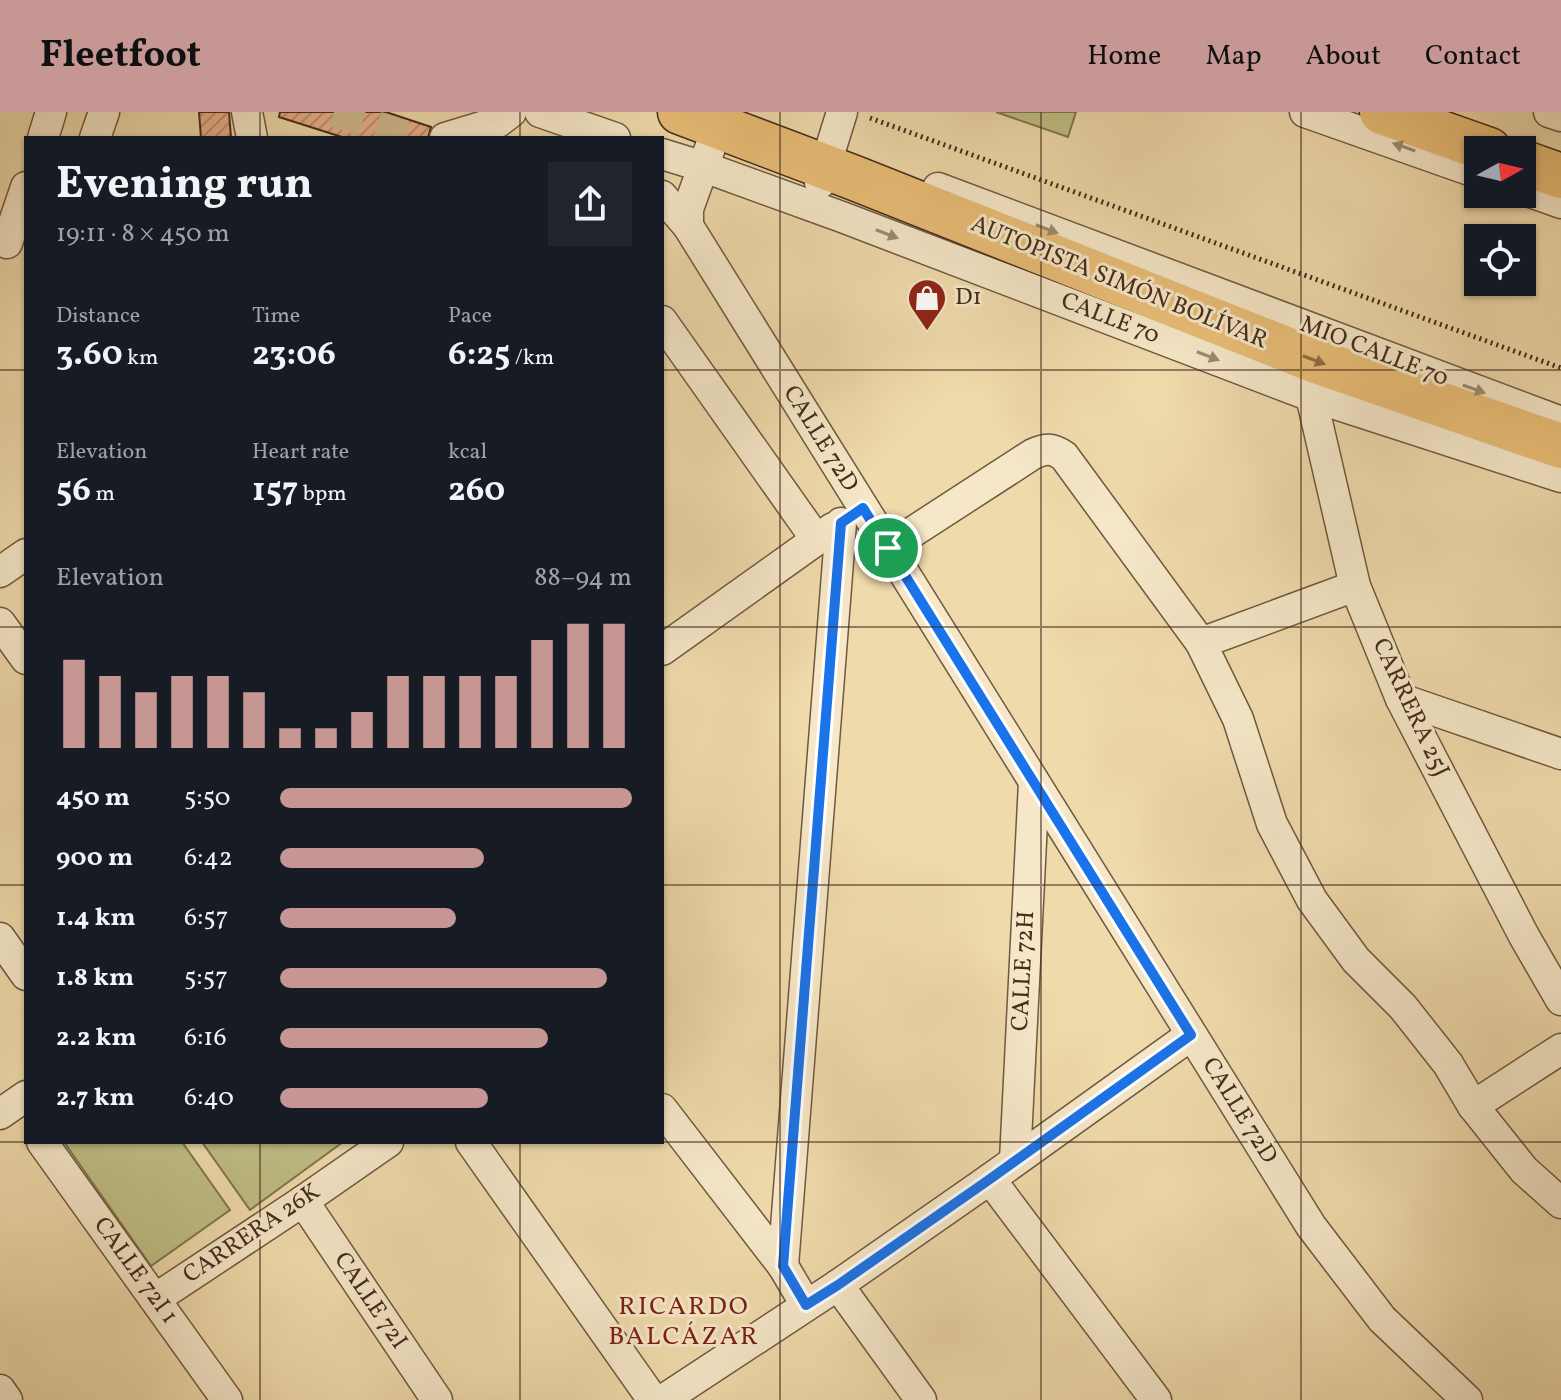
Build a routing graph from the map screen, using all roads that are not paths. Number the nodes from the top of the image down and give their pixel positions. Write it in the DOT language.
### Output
graph roads {
  1 [pos="51,112"];
  2 [pos="104,112"];
  3 [pos="247,112"];
  4 [pos="511,112"];
  5 [pos="540,112"];
  6 [pos="1305,112"];
  7 [pos="1382,112"];
  8 [pos="1549,112"];
  9 [pos="853,114"];
  10 [pos="715,116"];
  11 [pos="1561,116"];
  12 [pos="44,136"];
  13 [pos="96,136"];
  14 [pos="252,136"];
  15 [pos="455,136"];
  16 [pos="609,136"];
  17 [pos="1464,141"];
  18 [pos="664,155"];
  19 [pos="704,167"];
  20 [pos="1536,167"];
  21 [pos="1464,168"];
  22 [pos="823,174"];
  23 [pos="1561,176"];
  24 [pos="24,193"];
  25 [pos="1536,194"];
  26 [pos="664,198"];
  27 [pos="1561,203"];
  28 [pos="688,226"];
  29 [pos="7,243"];
  30 [pos="664,323"];
  31 [pos="1311,396"];
  32 [pos="1561,422"];
  33 [pos="1561,446"];
  34 [pos="1561,477"];
  35 [pos="840,523"];
  36 [pos="888,548"];
  37 [pos="24,555"];
  38 [pos="0,572"];
  39 [pos="1355,586"];
  40 [pos="0,623"];
  41 [pos="665,640"];
  42 [pos="1201,643"];
  43 [pos="24,656"];
  44 [pos="1401,699"];
  45 [pos="1561,754"];
  46 [pos="1034,782"];
  47 [pos="0,938"];
  48 [pos="24,972"];
  49 [pos="1561,1000"];
  50 [pos="1191,1035"];
  51 [pos="1561,1049"];
  52 [pos="1473,1106"];
  53 [pos="664,1112"];
  54 [pos="43,1144"];
  55 [pos="385,1144"];
  56 [pos="473,1144"];
  57 [pos="1015,1160"];
  58 [pos="990,1179"];
  59 [pos="303,1201"];
  60 [pos="1561,1203"];
  61 [pos="783,1266"];
  62 [pos="838,1285"];
  63 [pos="155,1299"];
  64 [pos="806,1305"];
  65 [pos="0,1390"];
  66 [pos="1453,1396"];
  67 [pos="670,1397"];
  68 [pos="7,1400"];
  69 [pos="227,1400"];
  70 [pos="437,1400"];
  71 [pos="921,1400"];
  72 [pos="1156,1400"];
  1 -- 12 [label="street"];
  2 -- 13 [label="street"];
  3 -- 14 [label="street"];
  4 -- 15 [label="street"];
  5 -- 16 [label="street"];
  21 -- 6 [label="street, one-way"];
  7 -- 17 [label="highway"];
  8 -- 11 [label="street"];
  9 -- 22 [label="street"];
  10 -- 19 [label="street"];
  10 -- 22 [label="highway, AUTOPISTA SIMÓN BOLÍVAR"];
  18 -- 19 [label="street, CALLE 70"];
  19 -- 22 [label="street, CALLE 70"];
  19 -- 28 [label="street"];
  20 -- 23 [label="highway"];
  22 -- 31 [label="street, CALLE 70, one-way"];
  22 -- 32 [label="street, MIO CALLE 70, one-way"];
  22 -- 33 [label="highway, AUTOPISTA SIMÓN BOLÍVAR, one-way"];
  24 -- 29 [label="street"];
  25 -- 27 [label="street"];
  26 -- 28 [label="street, CALLE 72D"];
  28 -- 35 [label="street, CALLE 72D"];
  30 -- 35 [label="street"];
  31 -- 34 [label="street, CALLE 70"];
  31 -- 39 [label="street, CARRERA 25J"];
  35 -- 36 [label="street, CALLE 72D"];
  35 -- 41 [label="street"];
  35 -- 61 [label="street"];
  36 -- 42 [label="street"];
  36 -- 46 [label="street, CALLE 72D"];
  37 -- 38 [label="street"];
  39 -- 42 [label="street"];
  39 -- 44 [label="street, CARRERA 25J"];
  40 -- 43 [label="street"];
  42 -- 52 [label="street"];
  44 -- 45 [label="street"];
  44 -- 49 [label="street, CARRERA 25J"];
  46 -- 50 [label="street, CALLE 72D"];
  46 -- 57 [label="street, CALLE 72H"];
  47 -- 48 [label="street"];
  50 -- 57 [label="street"];
  50 -- 66 [label="street, CALLE 72D"];
  51 -- 52 [label="street"];
  52 -- 60 [label="street"];
  53 -- 61 [label="street"];
  54 -- 63 [label="street, CALLE 72I 1"];
  55 -- 59 [label="street, CARRERA 26K"];
  56 -- 67 [label="street"];
  57 -- 58 [label="street"];
  58 -- 62 [label="street"];
  58 -- 72 [label="street"];
  59 -- 63 [label="street, CARRERA 26K"];
  59 -- 70 [label="street, CALLE 72I"];
  61 -- 64 [label="street"];
  62 -- 64 [label="street"];
  62 -- 71 [label="street"];
  63 -- 69 [label="street, CALLE 72I 1"];
  64 -- 67 [label="street"];
  65 -- 68 [label="street"];
}
